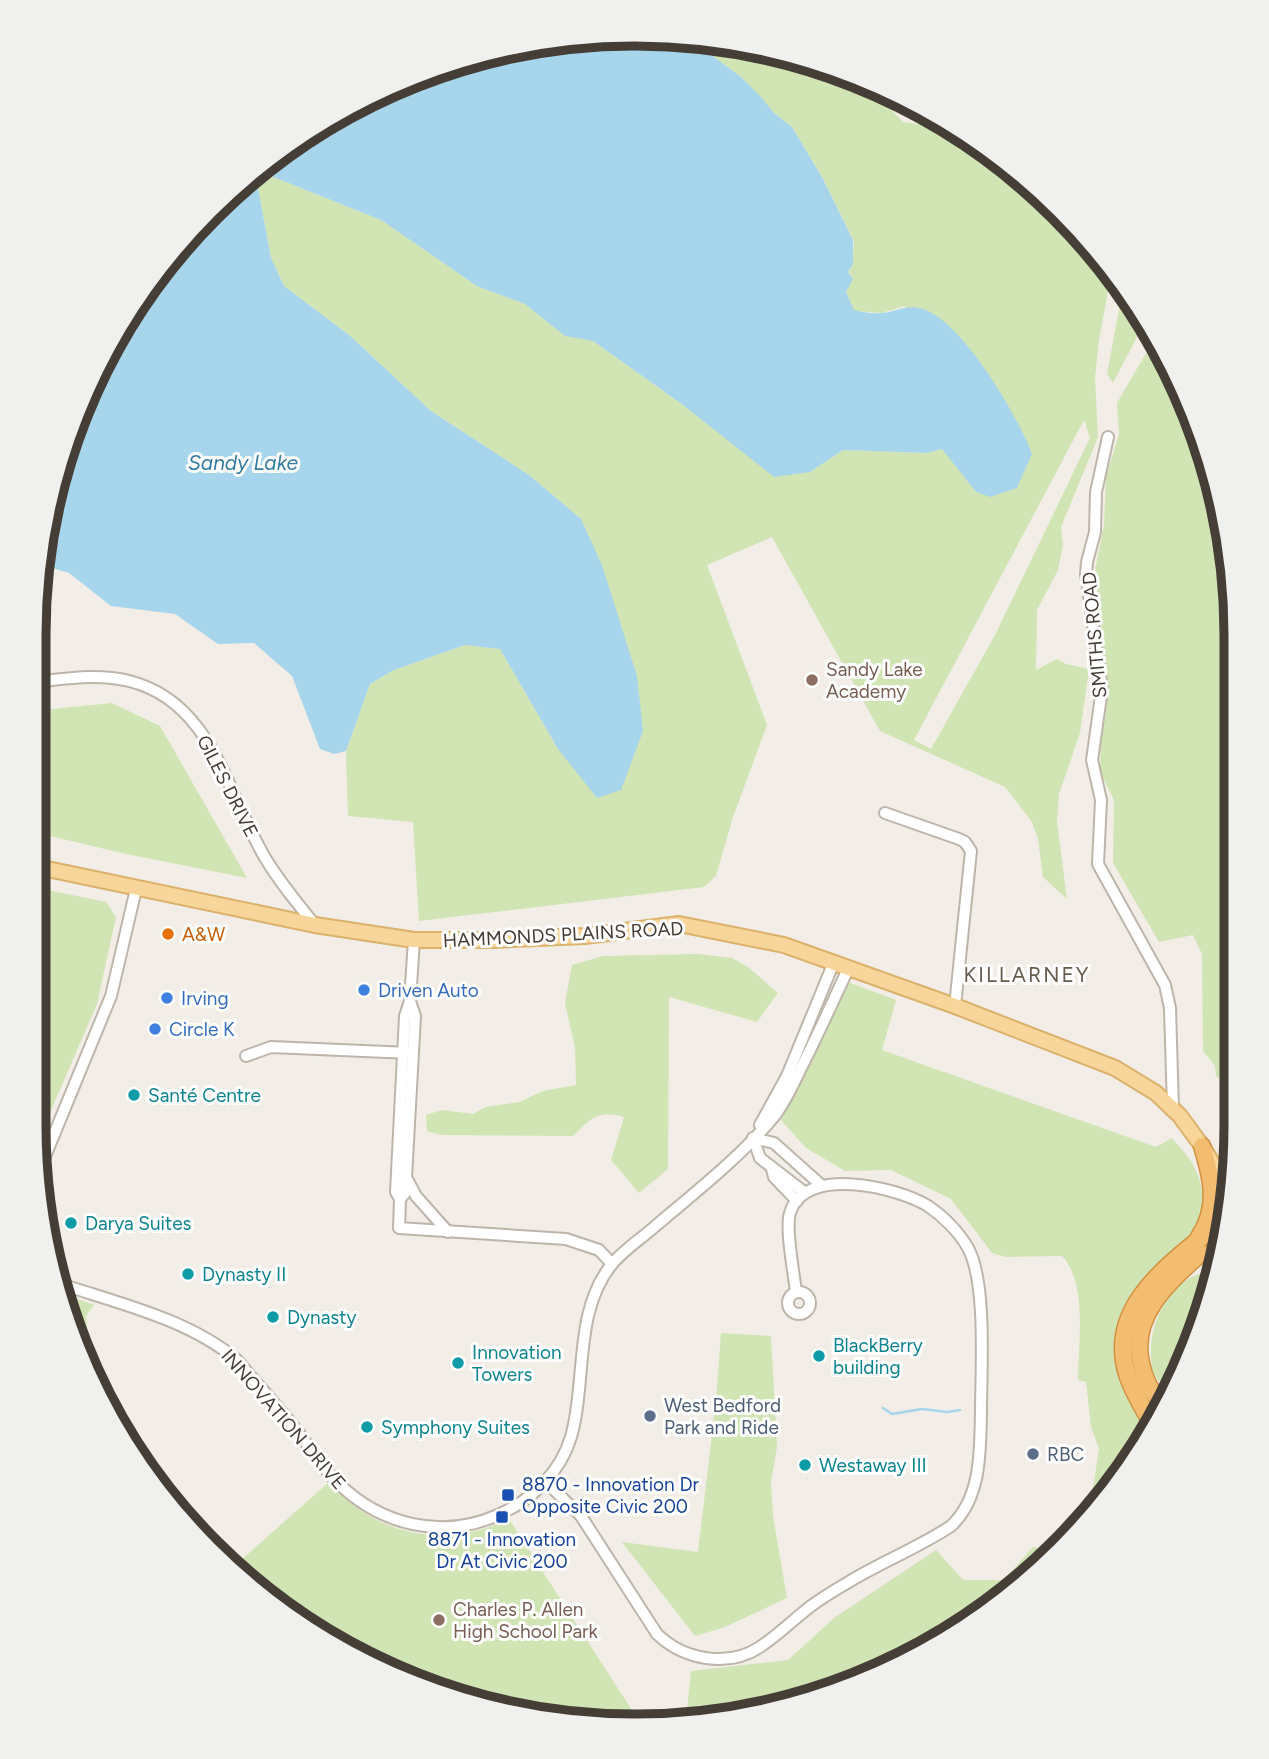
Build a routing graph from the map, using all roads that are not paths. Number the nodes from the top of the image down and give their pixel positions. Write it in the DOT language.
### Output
graph roads {
  1 [pos="1108,437"];
  2 [pos="46,681"];
  3 [pos="885,813"];
  4 [pos="46,869"];
  5 [pos="136,889"];
  6 [pos="315,925"];
  7 [pos="414,940"];
  8 [pos="834,962"];
  9 [pos="849,967"];
  10 [pos="955,1006"];
  11 [pos="408,1053"];
  12 [pos="246,1056"];
  13 [pos="1173,1109"];
  14 [pos="753,1138"];
  15 [pos="1202,1146"];
  16 [pos="47,1152"];
  17 [pos="1221,1177"];
  18 [pos="406,1178"];
  19 [pos="821,1185"];
  20 [pos="800,1196"];
  21 [pos="400,1199"];
  22 [pos="1214,1228"];
  23 [pos="448,1232"];
  24 [pos="1211,1243"];
  25 [pos="1193,1246"];
  26 [pos="1208,1257"];
  27 [pos="612,1264"];
  28 [pos="1178,1273"];
  29 [pos="69,1287"];
  30 [pos="796,1292"];
  31 [pos="1156,1398"];
  32 [pos="1147,1414"];
  33 [pos="546,1482"];
  1 -- 13 [label="street, SMITHS ROAD"];
  2 -- 6 [label="street, GILES DRIVE"];
  3 -- 10 [label="street"];
  4 -- 5 [label="main road, HAMMONDS PLAINS ROAD"];
  5 -- 6 [label="main road, HAMMONDS PLAINS ROAD"];
  5 -- 16 [label="street"];
  6 -- 7 [label="main road, HAMMONDS PLAINS ROAD"];
  7 -- 8 [label="main road, HAMMONDS PLAINS ROAD"];
  7 -- 11 [label="street"];
  8 -- 9 [label="main road, HAMMONDS PLAINS ROAD"];
  8 -- 14 [label="street, INNOVATION DRIVE"];
  9 -- 10 [label="main road, HAMMONDS PLAINS ROAD"];
  9 -- 14 [label="street, INNOVATION DRIVE"];
  10 -- 13 [label="main road, HAMMONDS PLAINS ROAD"];
  11 -- 12 [label="street"];
  11 -- 18 [label="street"];
  11 -- 21 [label="street"];
  13 -- 15 [label="main road, HAMMONDS PLAINS ROAD"];
  14 -- 19 [label="street"];
  14 -- 20 [label="street"];
  14 -- 27 [label="street, INNOVATION DRIVE"];
  15 -- 17 [label="main road, HAMMONDS PLAINS ROAD"];
  15 -- 25 [label="highway"];
  18 -- 21 [label="street"];
  18 -- 23 [label="street"];
  19 -- 20 [label="street"];
  19 -- 33 [label="street"];
  20 -- 30 [label="street"];
  21 -- 23 [label="street"];
  22 -- 25 [label="highway"];
  23 -- 27 [label="street"];
  24 -- 28 [label="highway"];
  25 -- 32 [label="highway"];
  26 -- 28 [label="highway"];
  27 -- 33 [label="street, INNOVATION DRIVE"];
  28 -- 31 [label="highway"];
  29 -- 33 [label="street, INNOVATION DRIVE"];
}
